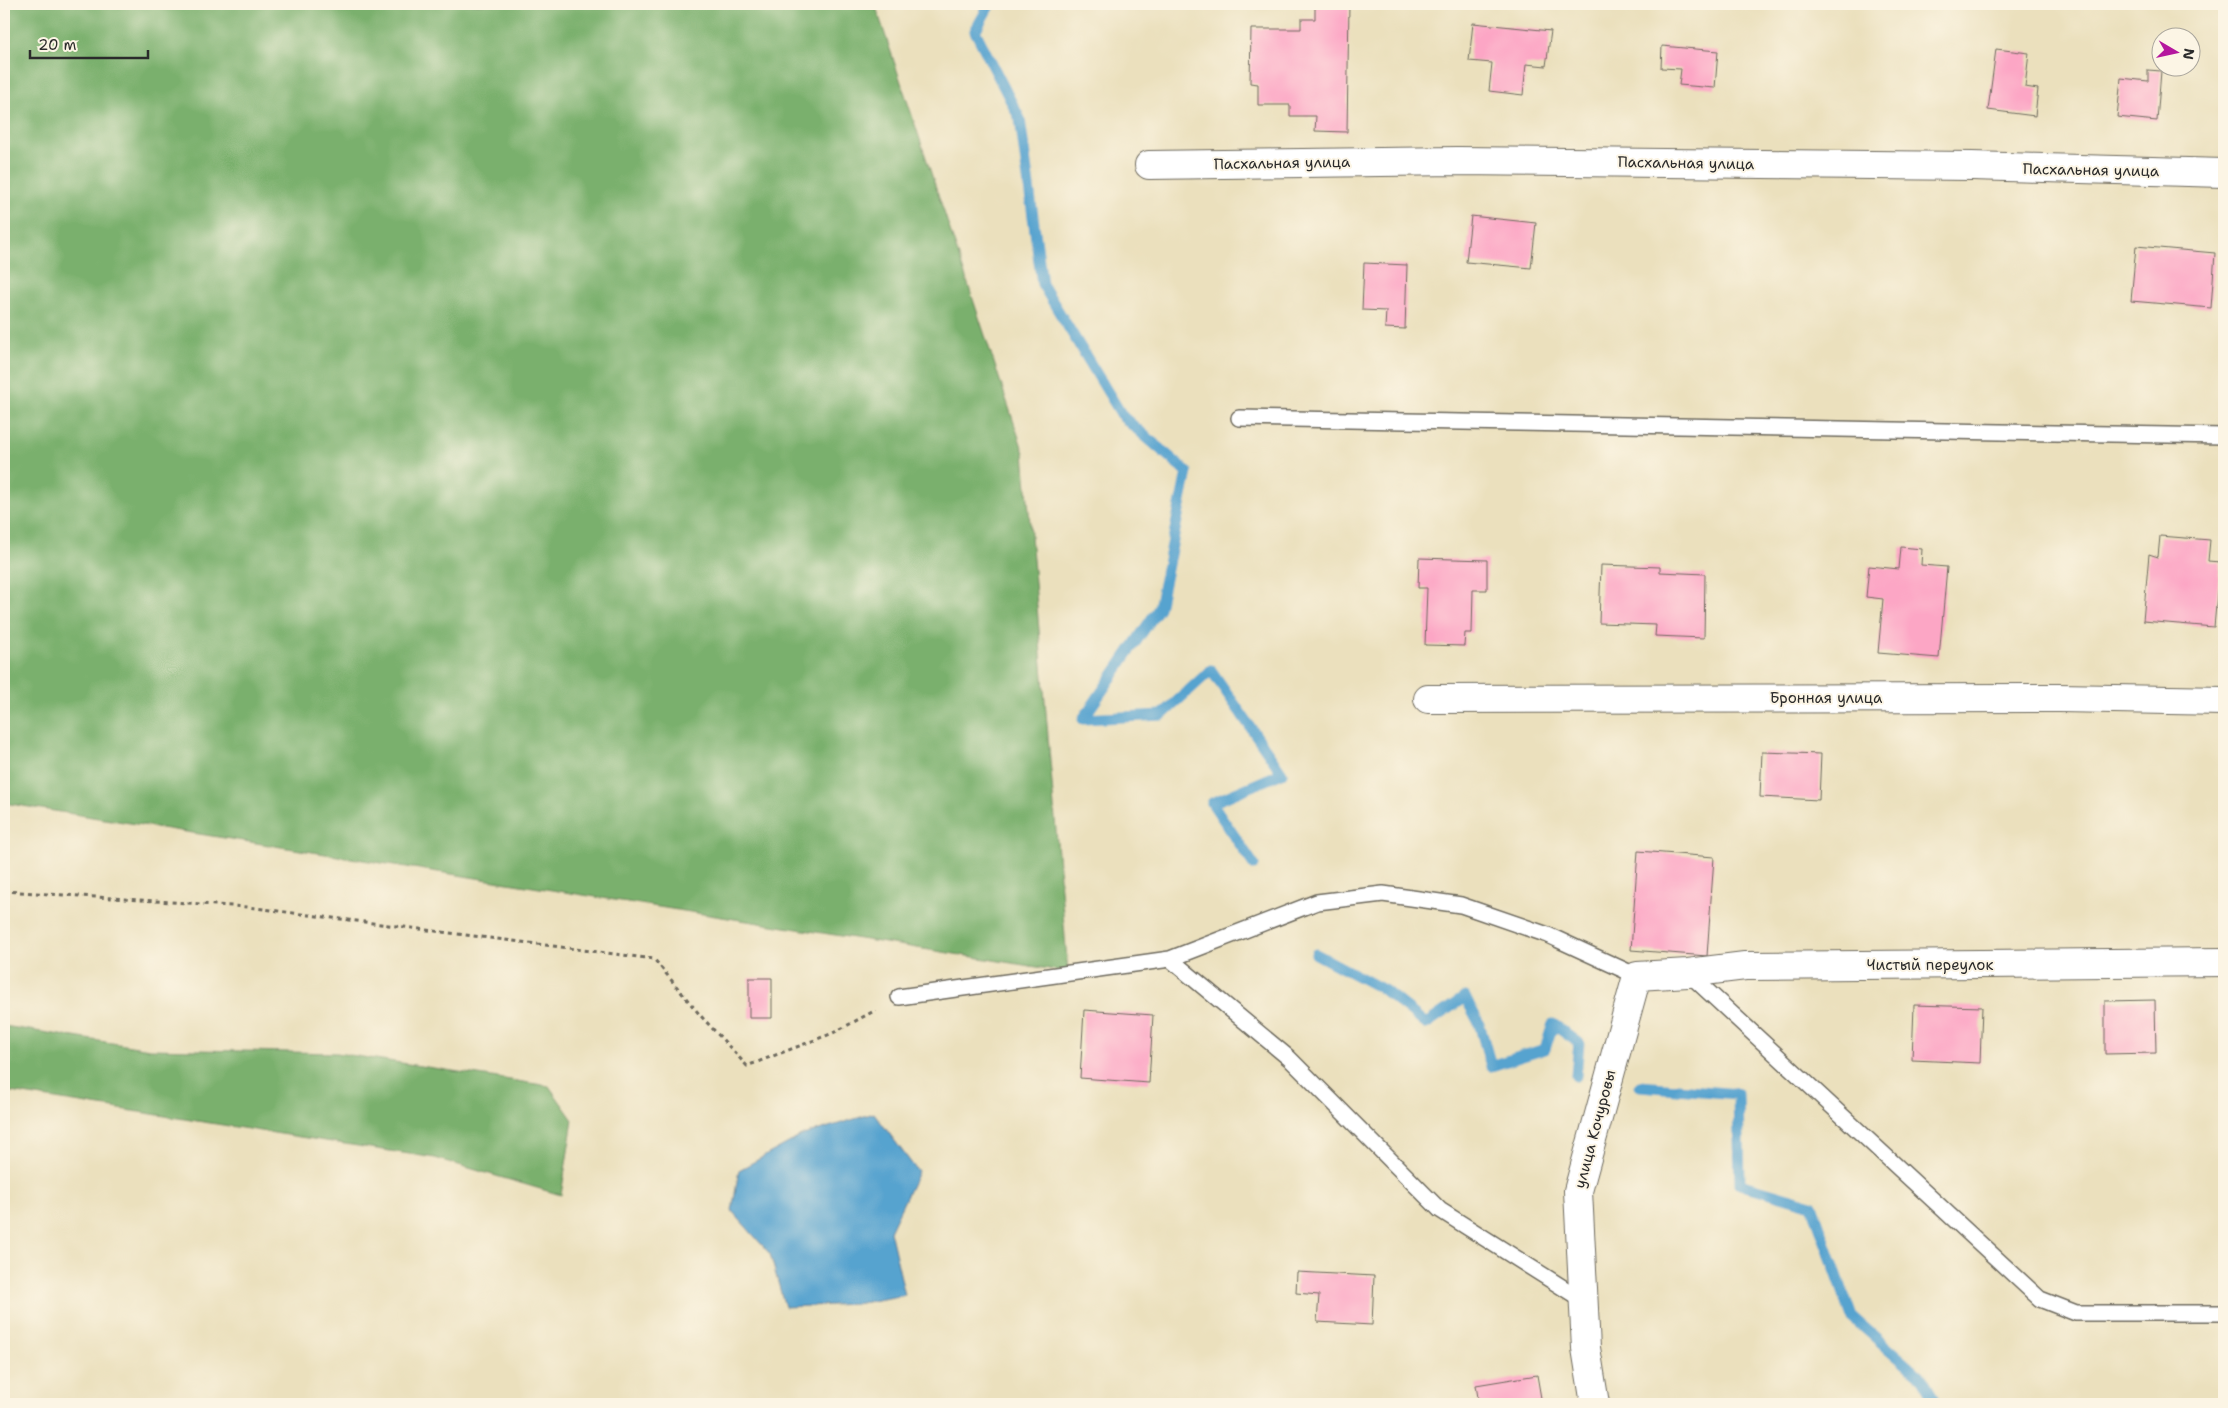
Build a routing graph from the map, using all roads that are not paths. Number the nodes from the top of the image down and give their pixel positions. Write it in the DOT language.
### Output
graph roads {
  1 [pos="1149,165"];
  2 [pos="2224,173"];
  3 [pos="1239,418"];
  4 [pos="2224,436"];
  5 [pos="1428,699"];
  6 [pos="2224,701"];
  7 [pos="1170,959"];
  8 [pos="2224,962"];
  9 [pos="1688,974"];
  10 [pos="1636,976"];
  11 [pos="899,997"];
  12 [pos="1584,1301"];
  13 [pos="2224,1313"];
  14 [pos="1595,1404"];
  1 -- 2 [label="street, Пасхальная улица"];
  3 -- 4 [label="lane"];
  5 -- 6 [label="street, Бронная улица"];
  7 -- 10 [label="lane"];
  7 -- 11 [label="lane"];
  7 -- 12 [label="lane"];
  8 -- 9 [label="street, Чистый переулок"];
  9 -- 10 [label="street, Чистый переулок"];
  9 -- 13 [label="lane"];
  10 -- 12 [label="street, улица Кочуровы"];
  12 -- 14 [label="street, улица Кочуровы"];
}
